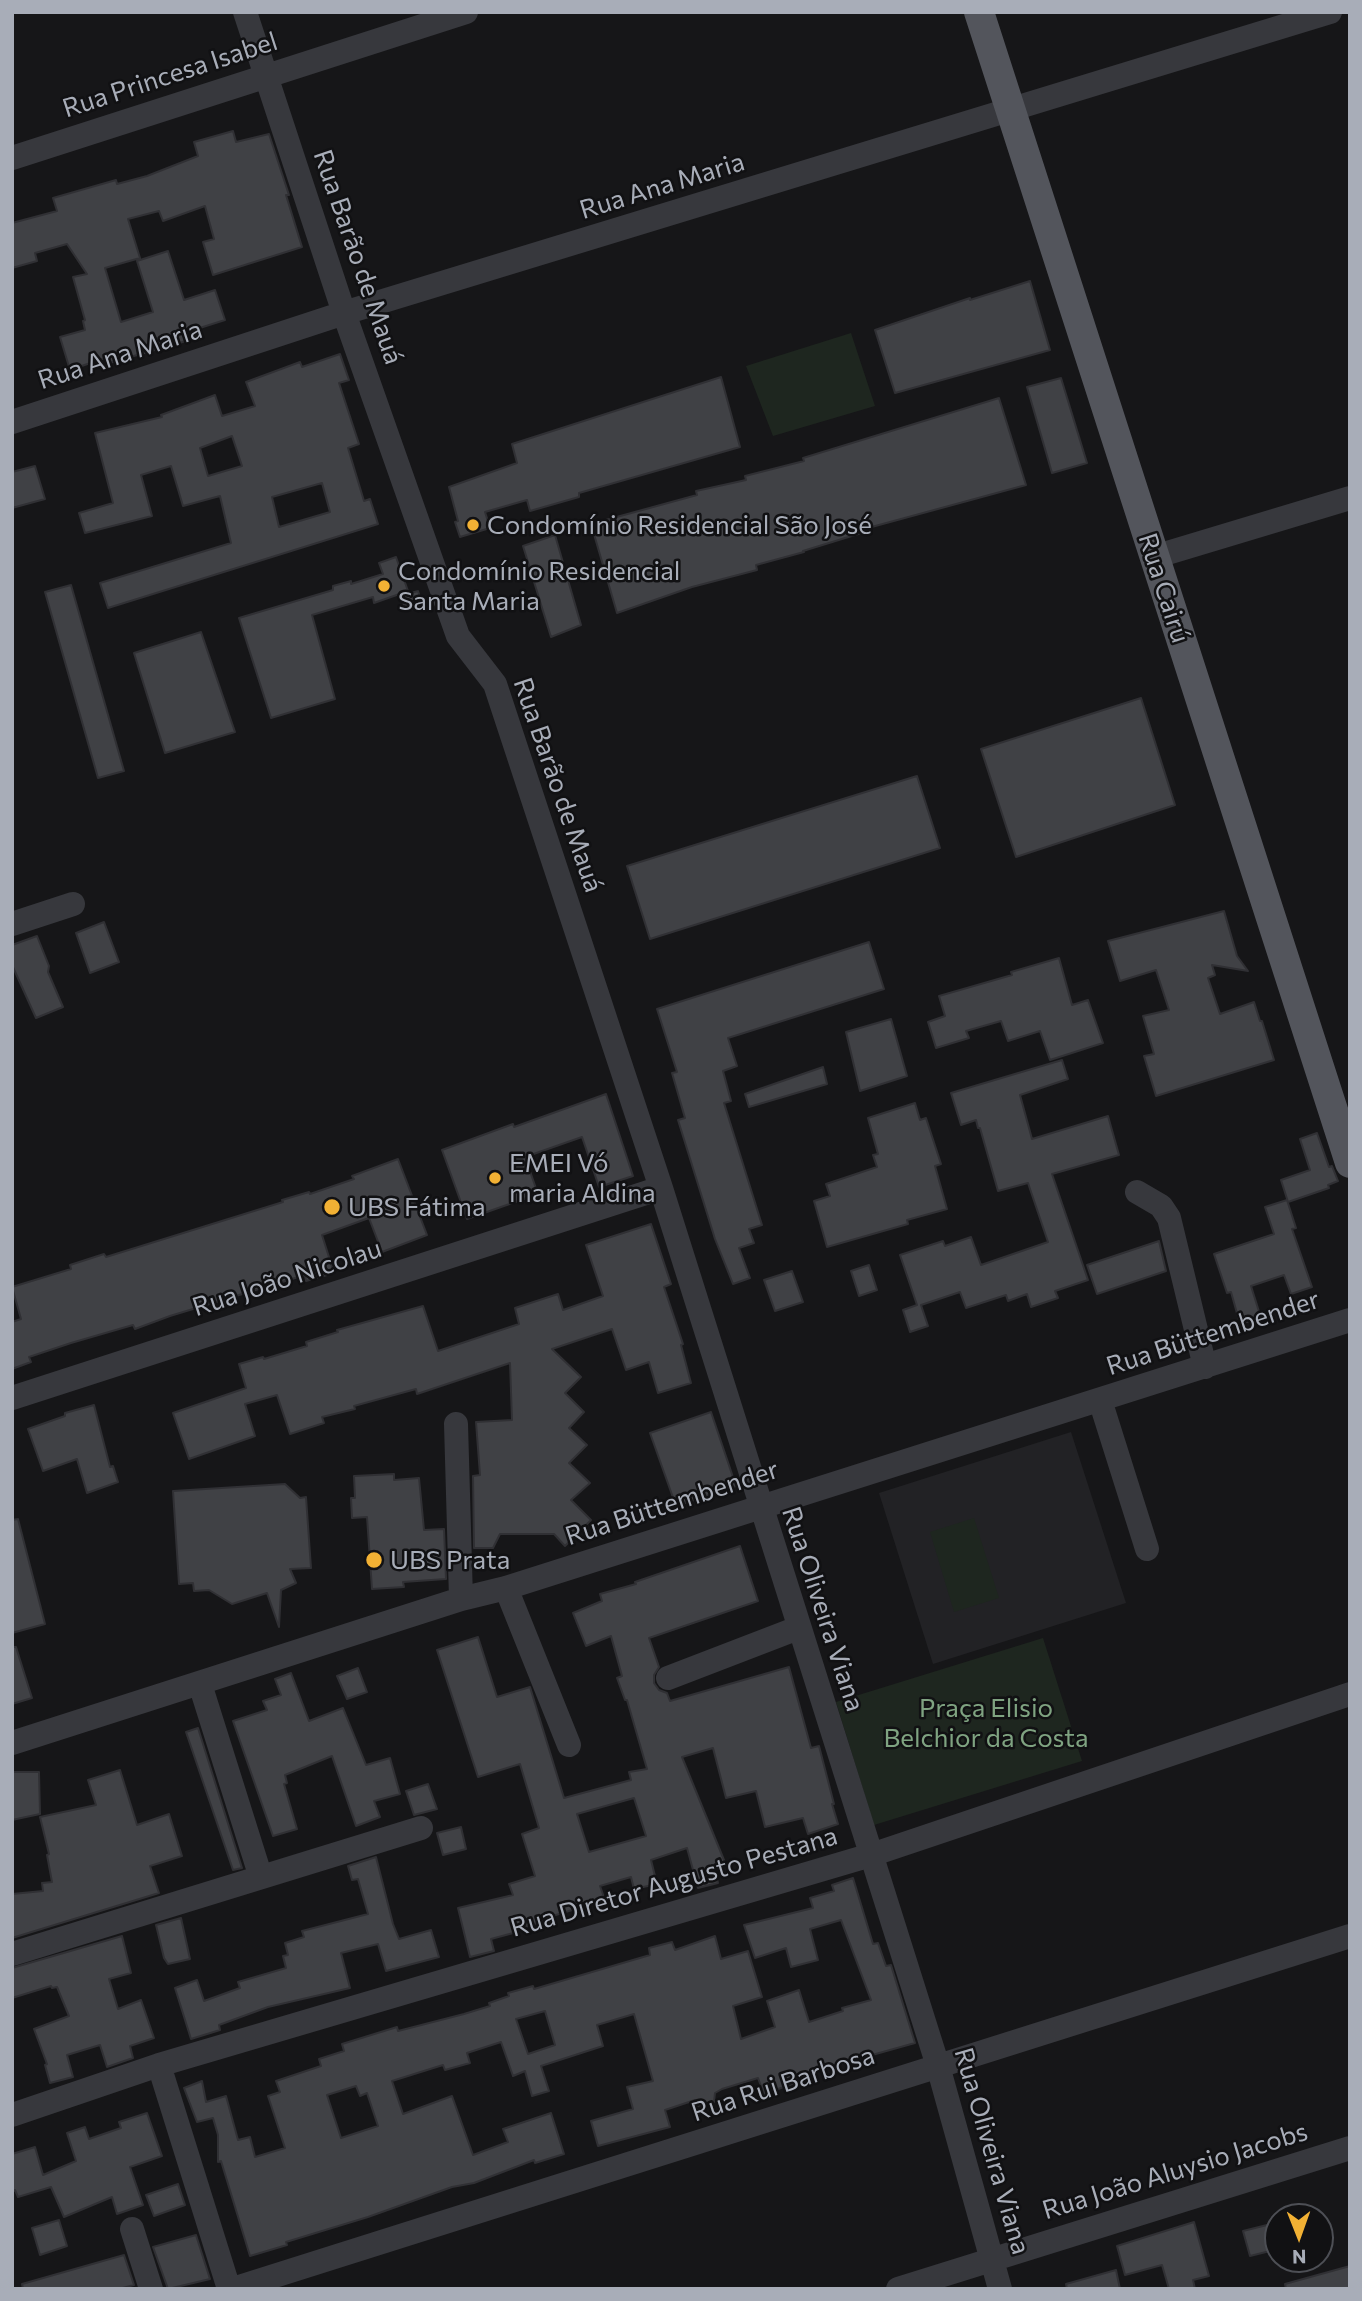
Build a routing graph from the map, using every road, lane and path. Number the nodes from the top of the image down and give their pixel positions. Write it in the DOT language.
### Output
graph roads {
  1 [pos="245,12"];
  2 [pos="466,12"];
  3 [pos="979,12"];
  4 [pos="1330,12"];
  5 [pos="265,75"];
  6 [pos="1011,111"];
  7 [pos="12,158"];
  8 [pos="344,313"];
  9 [pos="12,422"];
  10 [pos="1350,498"];
  11 [pos="1154,557"];
  12 [pos="73,904"];
  13 [pos="12,924"];
  14 [pos="1350,1163"];
  15 [pos="661,1188"];
  16 [pos="1137,1192"];
  17 [pos="1350,1320"];
  18 [pos="1205,1367"];
  19 [pos="12,1398"];
  20 [pos="1100,1400"];
  21 [pos="456,1424"];
  22 [pos="759,1506"];
  23 [pos="1147,1549"];
  24 [pos="506,1588"];
  25 [pos="461,1599"];
  26 [pos="798,1628"];
  27 [pos="668,1678"];
  28 [pos="200,1684"];
  29 [pos="1350,1694"];
  30 [pos="12,1743"];
  31 [pos="569,1745"];
  32 [pos="421,1828"];
  33 [pos="872,1855"];
  34 [pos="257,1866"];
  35 [pos="1350,1936"];
  36 [pos="12,1954"];
  37 [pos="159,2065"];
  38 [pos="938,2066"];
  39 [pos="12,2115"];
  40 [pos="1350,2148"];
  41 [pos="132,2229"];
  42 [pos="992,2260"];
  43 [pos="151,2289"];
  44 [pos="231,2289"];
  45 [pos="898,2289"];
  46 [pos="1000,2289"];
  1 -- 5 [label="street, Rua Barão de Mauá"];
  2 -- 5 [label="street, Rua Princesa Isabel"];
  3 -- 6 [label="main road, Rua Cairú"];
  4 -- 6 [label="street, Rua Ana Maria"];
  5 -- 7 [label="street, Rua Princesa Isabel"];
  5 -- 8 [label="street, Rua Barão de Mauá"];
  6 -- 8 [label="street, Rua Ana Maria"];
  6 -- 11 [label="main road, Rua Cairú"];
  8 -- 9 [label="street, Rua Ana Maria"];
  8 -- 15 [label="street, Rua Barão de Mauá"];
  10 -- 11 [label="street"];
  11 -- 14 [label="main road, Rua Cairú"];
  12 -- 13 [label="street"];
  15 -- 19 [label="street, Rua João Nicolau"];
  15 -- 22 [label="street, Rua Oliveira Viana"];
  16 -- 18 [label="street"];
  17 -- 18 [label="street, Rua Büttembender"];
  18 -- 20 [label="street, Rua Büttembender"];
  20 -- 22 [label="street, Rua Büttembender"];
  20 -- 23 [label="street"];
  21 -- 25 [label="street"];
  22 -- 24 [label="street, Rua Büttembender"];
  22 -- 26 [label="street, Rua Oliveira Viana"];
  24 -- 25 [label="street, Rua Büttembender"];
  24 -- 31 [label="street"];
  25 -- 28 [label="street, Rua Büttembender"];
  26 -- 27 [label="street"];
  26 -- 33 [label="street, Rua Oliveira Viana"];
  28 -- 30 [label="street, Rua Büttembender"];
  28 -- 34 [label="street"];
  29 -- 33 [label="street, Rua Diretor Augusto Pestana"];
  32 -- 36 [label="street"];
  33 -- 37 [label="street, Rua Diretor Augusto Pestana"];
  33 -- 38 [label="street, Rua Oliveira Viana"];
  35 -- 38 [label="street, Rua Rui Barbosa"];
  37 -- 39 [label="street, Rua Diretor Augusto Pestana"];
  37 -- 44 [label="street"];
  38 -- 42 [label="street, Rua Oliveira Viana"];
  38 -- 44 [label="street, Rua Rui Barbosa"];
  40 -- 42 [label="street, Rua João Aluysio Jacobs"];
  41 -- 43 [label="street"];
  42 -- 45 [label="street, Rua João Aluysio Jacobs"];
  42 -- 46 [label="street, Rua Oliveira Viana"];
}
